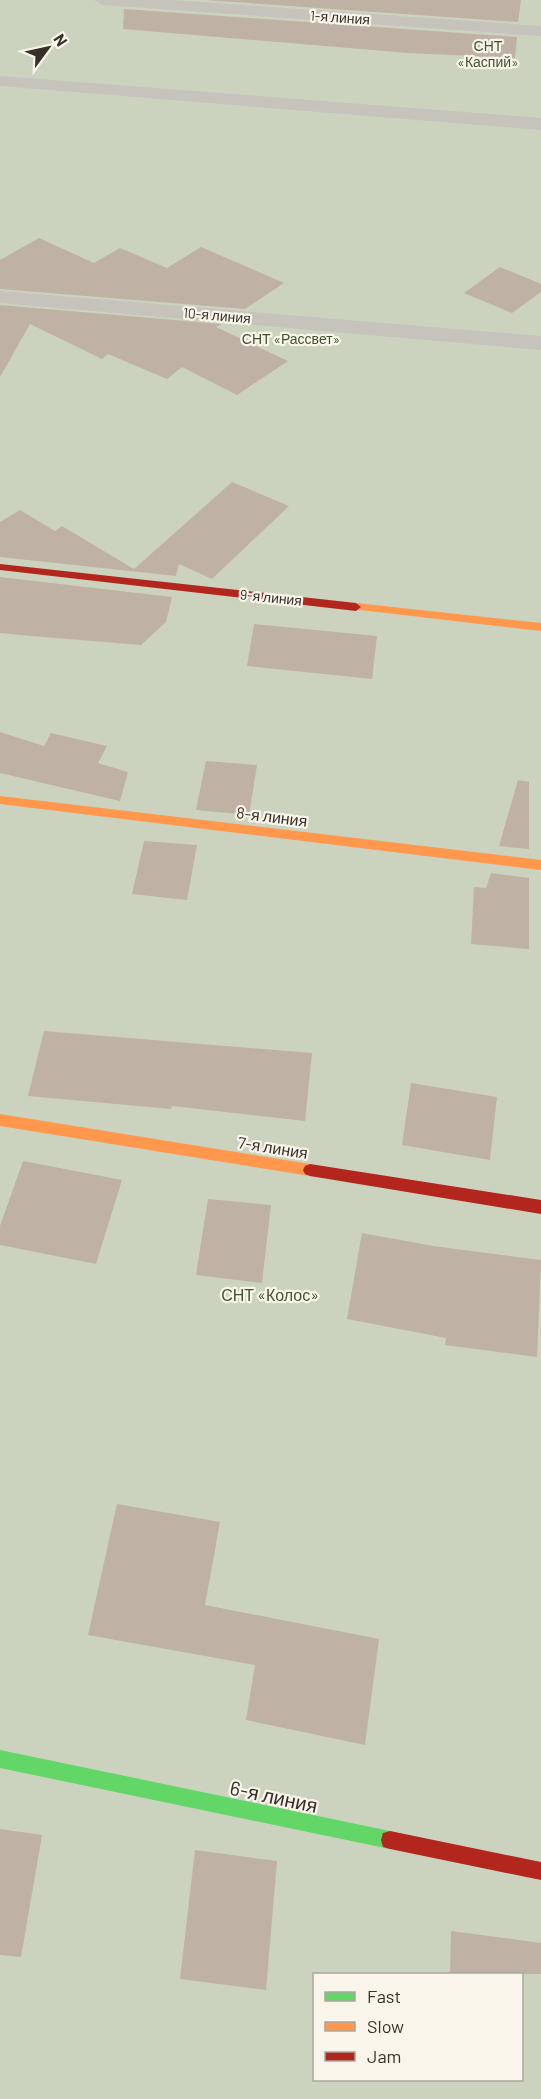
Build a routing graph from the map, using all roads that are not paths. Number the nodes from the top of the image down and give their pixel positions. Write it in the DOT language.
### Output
graph roads {
  1 [pos="102,0"];
  2 [pos="541,31"];
  3 [pos="0,81"];
  4 [pos="541,124"];
  5 [pos="0,297"];
  6 [pos="541,344"];
  7 [pos="0,567"];
  8 [pos="541,627"];
  9 [pos="0,800"];
  10 [pos="541,865"];
  11 [pos="0,1120"];
  12 [pos="541,1207"];
  13 [pos="0,1758"];
  14 [pos="541,1871"];
  1 -- 2 [label="street, 1-я линия"];
  3 -- 4 [label="street"];
  5 -- 6 [label="street, 10-я линия"];
  7 -- 8 [label="street, 9-я линия"];
  9 -- 10 [label="street, 8-я линия"];
  11 -- 12 [label="street, 7-я линия"];
  13 -- 14 [label="street, 6-я линия"];
}
